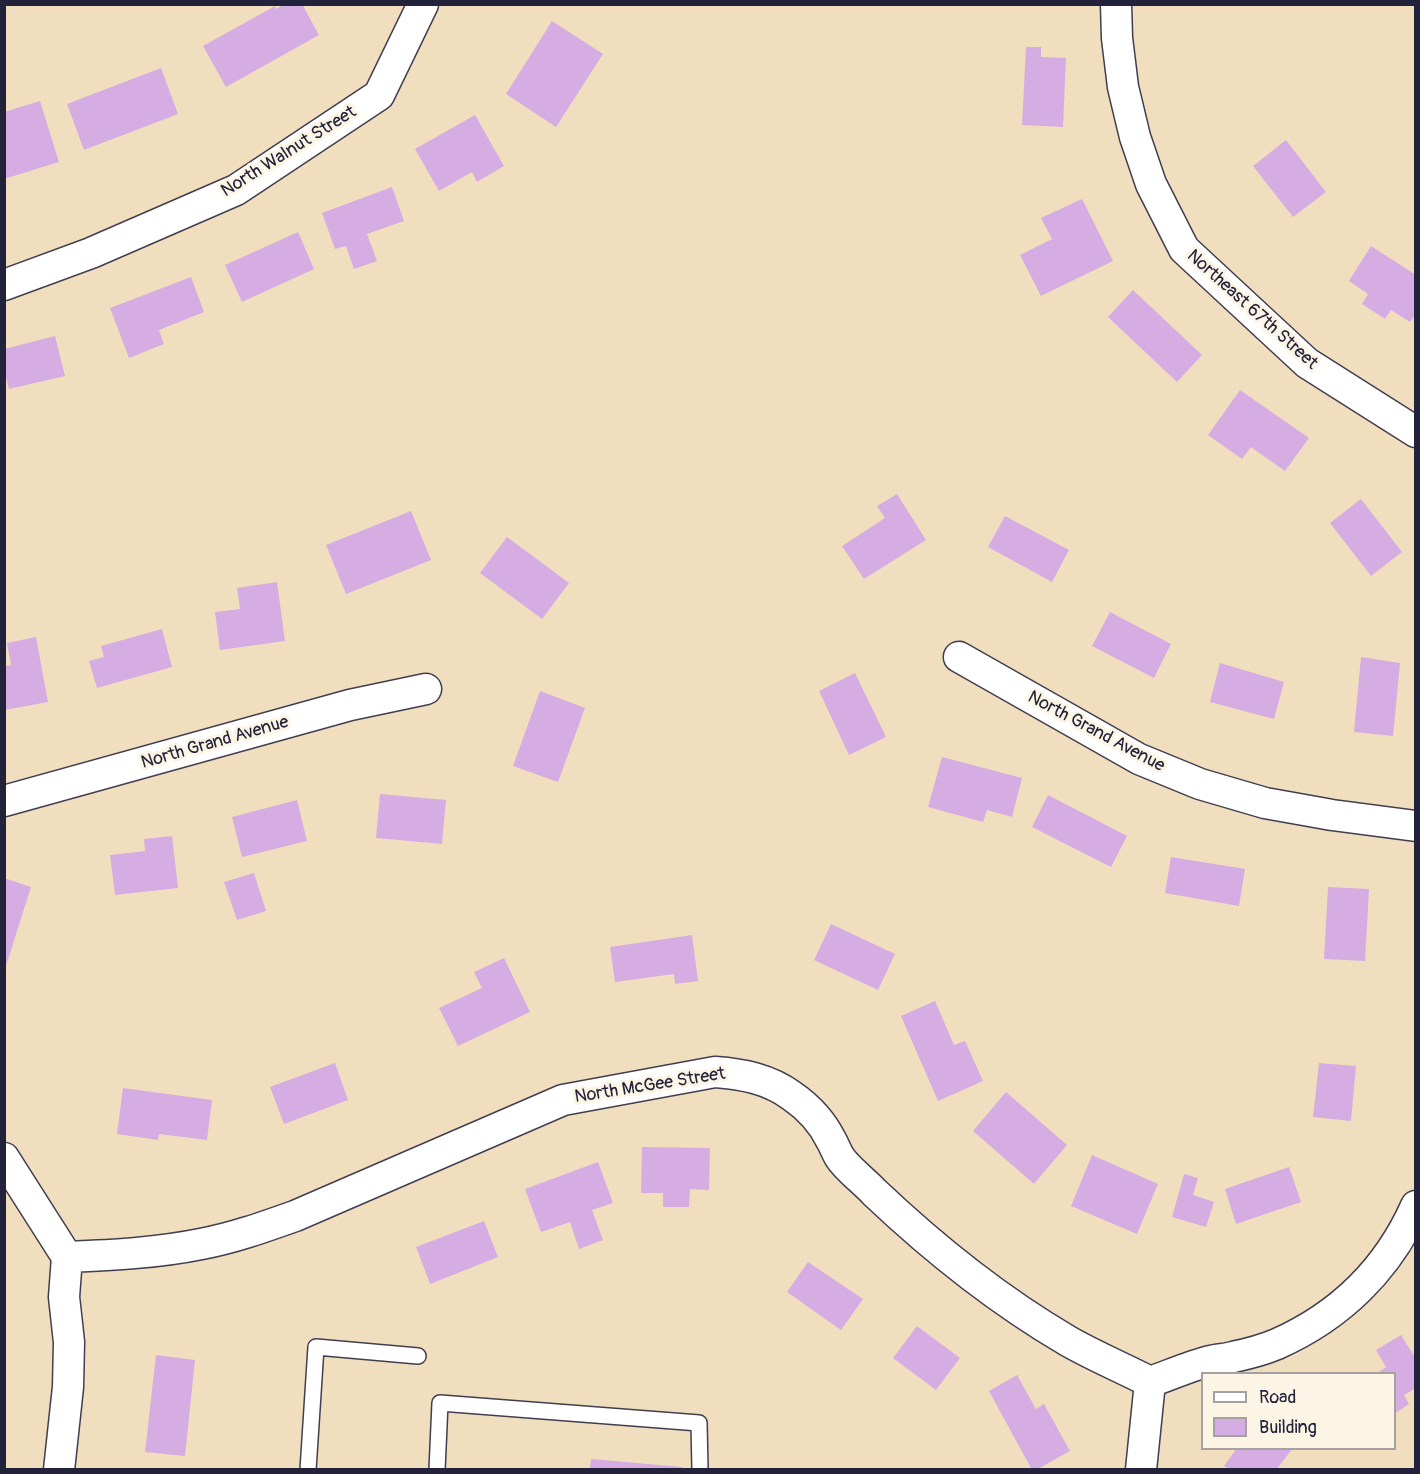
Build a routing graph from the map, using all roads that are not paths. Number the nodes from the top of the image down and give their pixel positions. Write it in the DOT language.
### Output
graph roads {
  1 [pos="423,4"];
  2 [pos="1116,4"];
  3 [pos="4,285"];
  4 [pos="1416,432"];
  5 [pos="959,657"];
  6 [pos="426,690"];
  7 [pos="4,801"];
  8 [pos="1416,826"];
  9 [pos="4,1158"];
  10 [pos="1416,1206"];
  11 [pos="67,1257"];
  12 [pos="418,1356"];
  13 [pos="1150,1382"];
  14 [pos="58,1470"];
  15 [pos="308,1470"];
  16 [pos="437,1470"];
  17 [pos="699,1470"];
  18 [pos="1141,1470"];
  1 -- 3 [label="street, North Walnut Street"];
  2 -- 4 [label="street, Northeast 67th Street"];
  5 -- 8 [label="street, North Grand Avenue"];
  6 -- 7 [label="street, North Grand Avenue"];
  9 -- 11 [label="street"];
  10 -- 13 [label="street"];
  11 -- 13 [label="street, North McGee Street"];
  11 -- 14 [label="street"];
  12 -- 15 [label="lane"];
  13 -- 18 [label="street"];
  16 -- 17 [label="lane"];
}
